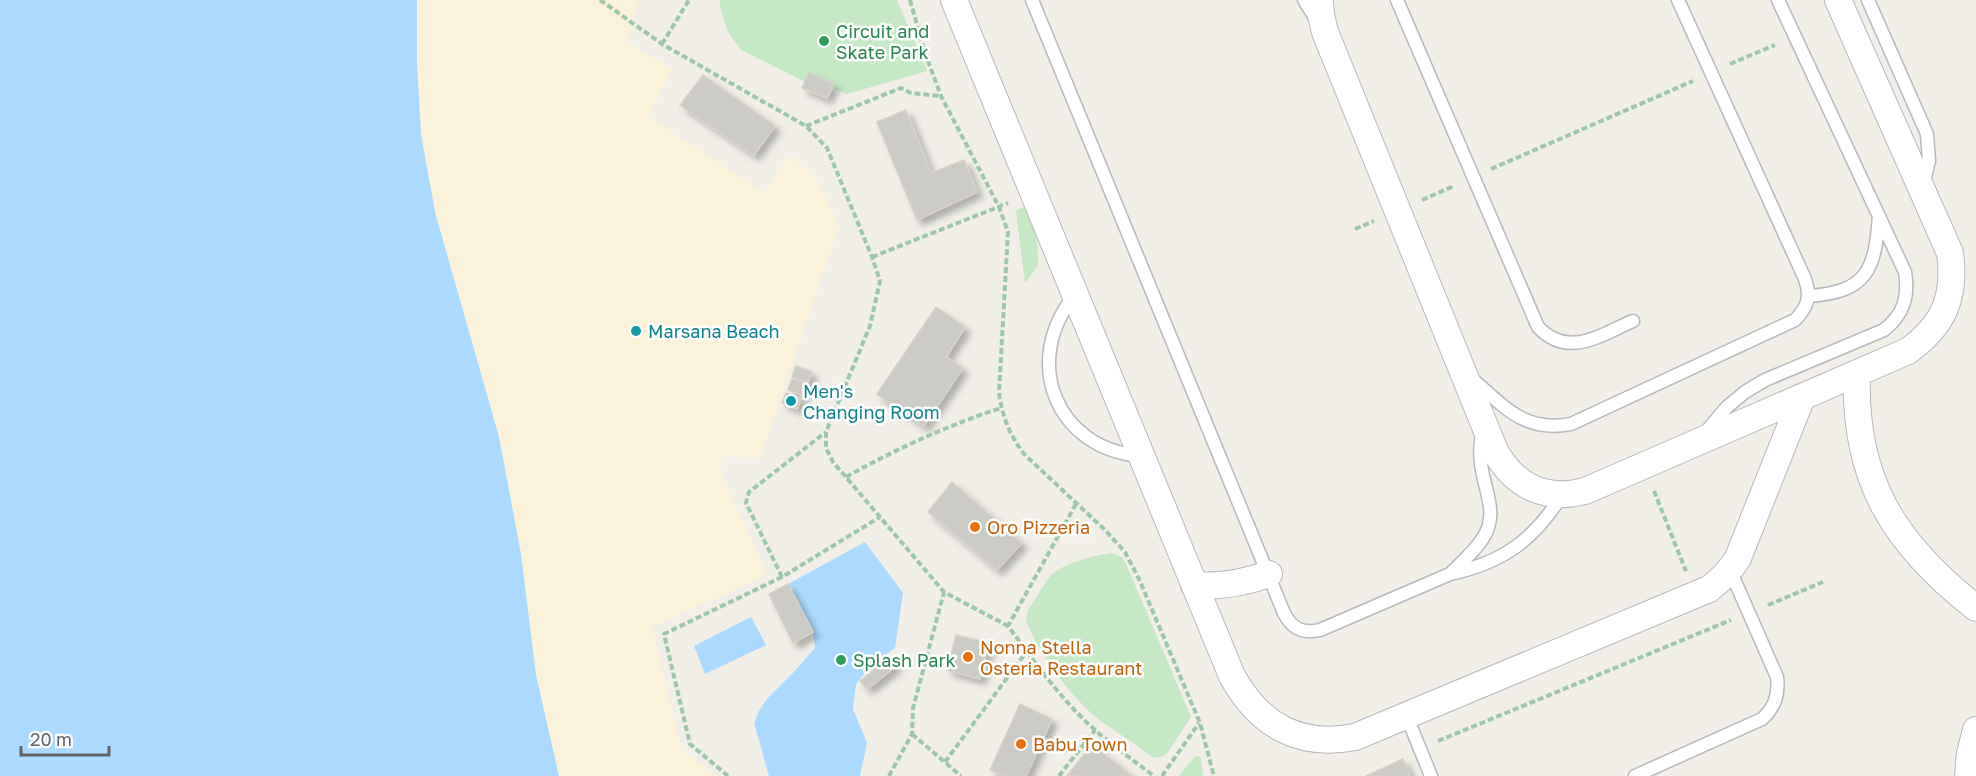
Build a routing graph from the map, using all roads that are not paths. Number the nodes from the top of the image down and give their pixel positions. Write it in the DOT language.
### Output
graph roads {
  1 [pos="954,0"];
  2 [pos="1032,0"];
  3 [pos="1304,0"];
  4 [pos="1320,0"];
  5 [pos="1397,0"];
  6 [pos="1678,0"];
  7 [pos="1778,0"];
  8 [pos="1838,0"];
  9 [pos="1868,0"];
  10 [pos="1324,32"];
  11 [pos="1922,187"];
  12 [pos="1879,215"];
  13 [pos="1075,295"];
  14 [pos="1809,296"];
  15 [pos="1633,321"];
  16 [pos="1461,370"];
  17 [pos="1857,373"];
  18 [pos="1802,397"];
  19 [pos="1483,424"];
  20 [pos="1698,442"];
  21 [pos="1141,456"];
  22 [pos="1562,495"];
  23 [pos="1730,570"];
  24 [pos="1269,574"];
  25 [pos="1450,574"];
  26 [pos="1194,585"];
  27 [pos="1976,608"];
  28 [pos="1407,717"];
  29 [pos="1976,730"];
  30 [pos="1431,776"];
  31 [pos="1635,776"];
  32 [pos="1968,776"];
  1 -- 13 [label="street"];
  2 -- 24 [label="lane"];
  3 -- 10 [label="lane"];
  4 -- 10 [label="street"];
  5 -- 15 [label="lane"];
  6 -- 14 [label="lane"];
  7 -- 12 [label="lane"];
  8 -- 11 [label="street"];
  9 -- 11 [label="lane"];
  10 -- 16 [label="street"];
  11 -- 17 [label="street"];
  12 -- 14 [label="lane"];
  12 -- 20 [label="lane"];
  13 -- 21 [label="street"];
  13 -- 21 [label="lane"];
  14 -- 16 [label="lane"];
  16 -- 19 [label="street"];
  17 -- 18 [label="street"];
  17 -- 27 [label="street"];
  18 -- 20 [label="street"];
  18 -- 23 [label="street"];
  19 -- 22 [label="street"];
  19 -- 25 [label="lane"];
  20 -- 22 [label="street"];
  21 -- 26 [label="street"];
  22 -- 25 [label="lane"];
  23 -- 28 [label="street"];
  23 -- 31 [label="lane"];
  24 -- 25 [label="lane"];
  24 -- 26 [label="street"];
  26 -- 28 [label="street"];
  28 -- 30 [label="lane"];
  29 -- 32 [label="street"];
}
